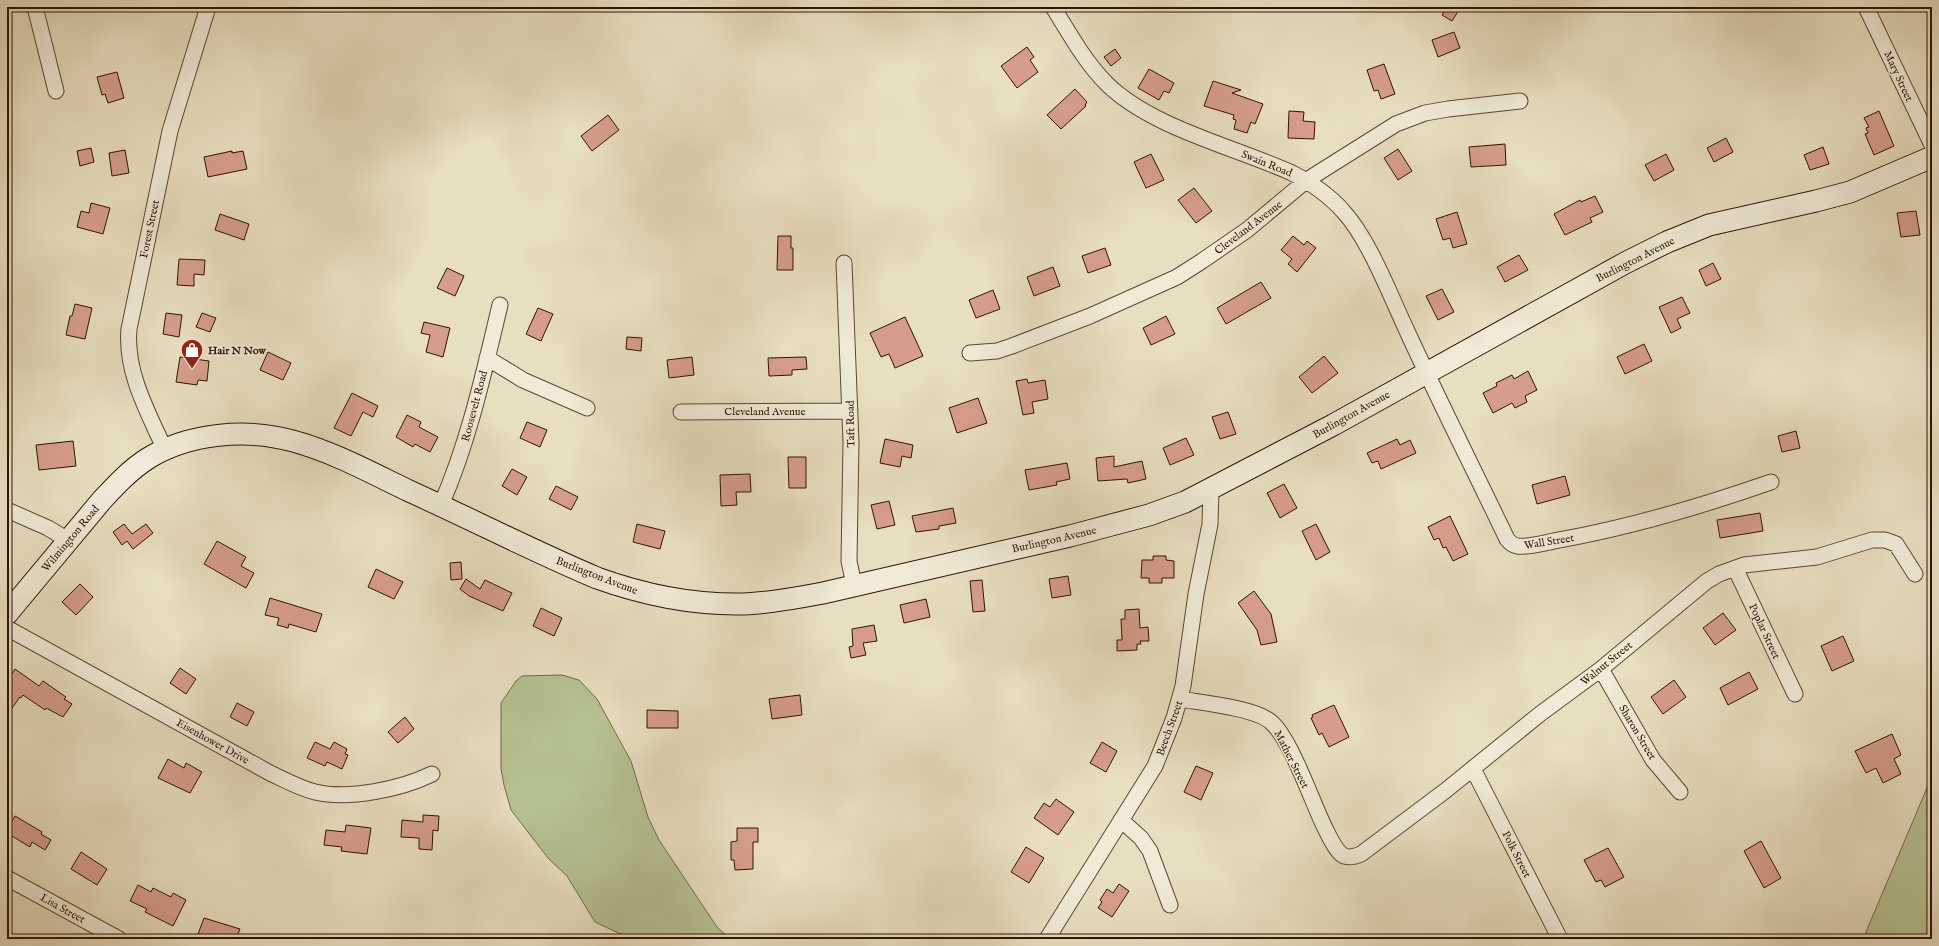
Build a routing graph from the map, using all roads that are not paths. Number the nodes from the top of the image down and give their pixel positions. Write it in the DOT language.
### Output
graph roads {
  1 [pos="35,7"];
  2 [pos="208,7"];
  3 [pos="1052,7"];
  4 [pos="1866,7"];
  5 [pos="56,91"];
  6 [pos="1520,101"];
  7 [pos="1932,145"];
  8 [pos="1932,157"];
  9 [pos="1307,180"];
  10 [pos="844,263"];
  11 [pos="500,305"];
  12 [pos="970,353"];
  13 [pos="487,358"];
  14 [pos="1426,373"];
  15 [pos="586,408"];
  16 [pos="850,411"];
  17 [pos="681,412"];
  18 [pos="165,450"];
  19 [pos="138,466"];
  20 [pos="1771,482"];
  21 [pos="1211,489"];
  22 [pos="441,505"];
  23 [pos="7,510"];
  24 [pos="68,540"];
  25 [pos="1735,568"];
  26 [pos="1915,574"];
  27 [pos="854,585"];
  28 [pos="7,614"];
  29 [pos="7,628"];
  30 [pos="1601,669"];
  31 [pos="1795,694"];
  32 [pos="1180,699"];
  33 [pos="1473,769"];
  34 [pos="432,774"];
  35 [pos="1680,792"];
  36 [pos="1121,820"];
  37 [pos="1346,857"];
  38 [pos="7,878"];
  39 [pos="1170,905"];
  40 [pos="116,938"];
  41 [pos="1047,939"];
  42 [pos="1560,939"];
  1 -- 5 [label="street"];
  2 -- 18 [label="street, Forest Street"];
  3 -- 9 [label="street, Swain Road"];
  4 -- 7 [label="street, Mary Street"];
  6 -- 9 [label="street, Cleveland Avenue"];
  8 -- 14 [label="main road, Burlington Avenue"];
  9 -- 12 [label="street, Cleveland Avenue"];
  9 -- 14 [label="street, Swain Road"];
  10 -- 16 [label="street, Taft Road"];
  11 -- 13 [label="street, Roosevelt Road"];
  13 -- 15 [label="street"];
  13 -- 22 [label="street, Roosevelt Road"];
  14 -- 20 [label="street, Wall Street"];
  14 -- 21 [label="main road, Burlington Avenue"];
  16 -- 17 [label="street, Cleveland Avenue"];
  16 -- 27 [label="street, Taft Road"];
  18 -- 19 [label="main road, Burlington Avenue"];
  18 -- 22 [label="main road, Burlington Avenue"];
  19 -- 24 [label="main road, Wilmington Road"];
  21 -- 27 [label="main road, Burlington Avenue"];
  21 -- 32 [label="street, Beech Street"];
  22 -- 27 [label="main road, Burlington Avenue"];
  23 -- 24 [label="street"];
  24 -- 28 [label="main road, Wilmington Road"];
  25 -- 26 [label="street, Walnut Street"];
  25 -- 30 [label="street, Walnut Street"];
  25 -- 31 [label="street, Poplar Street"];
  29 -- 34 [label="street, Eisenhower Drive"];
  30 -- 33 [label="street, Walnut Street"];
  30 -- 35 [label="street, Sharon Street"];
  32 -- 36 [label="street, Beech Street"];
  32 -- 37 [label="street, Mather Street"];
  33 -- 37 [label="street, Walnut Street"];
  33 -- 42 [label="street, Polk Street"];
  36 -- 39 [label="street"];
  36 -- 41 [label="street, Beech Street"];
  38 -- 40 [label="street, Lisa Street"];
}
